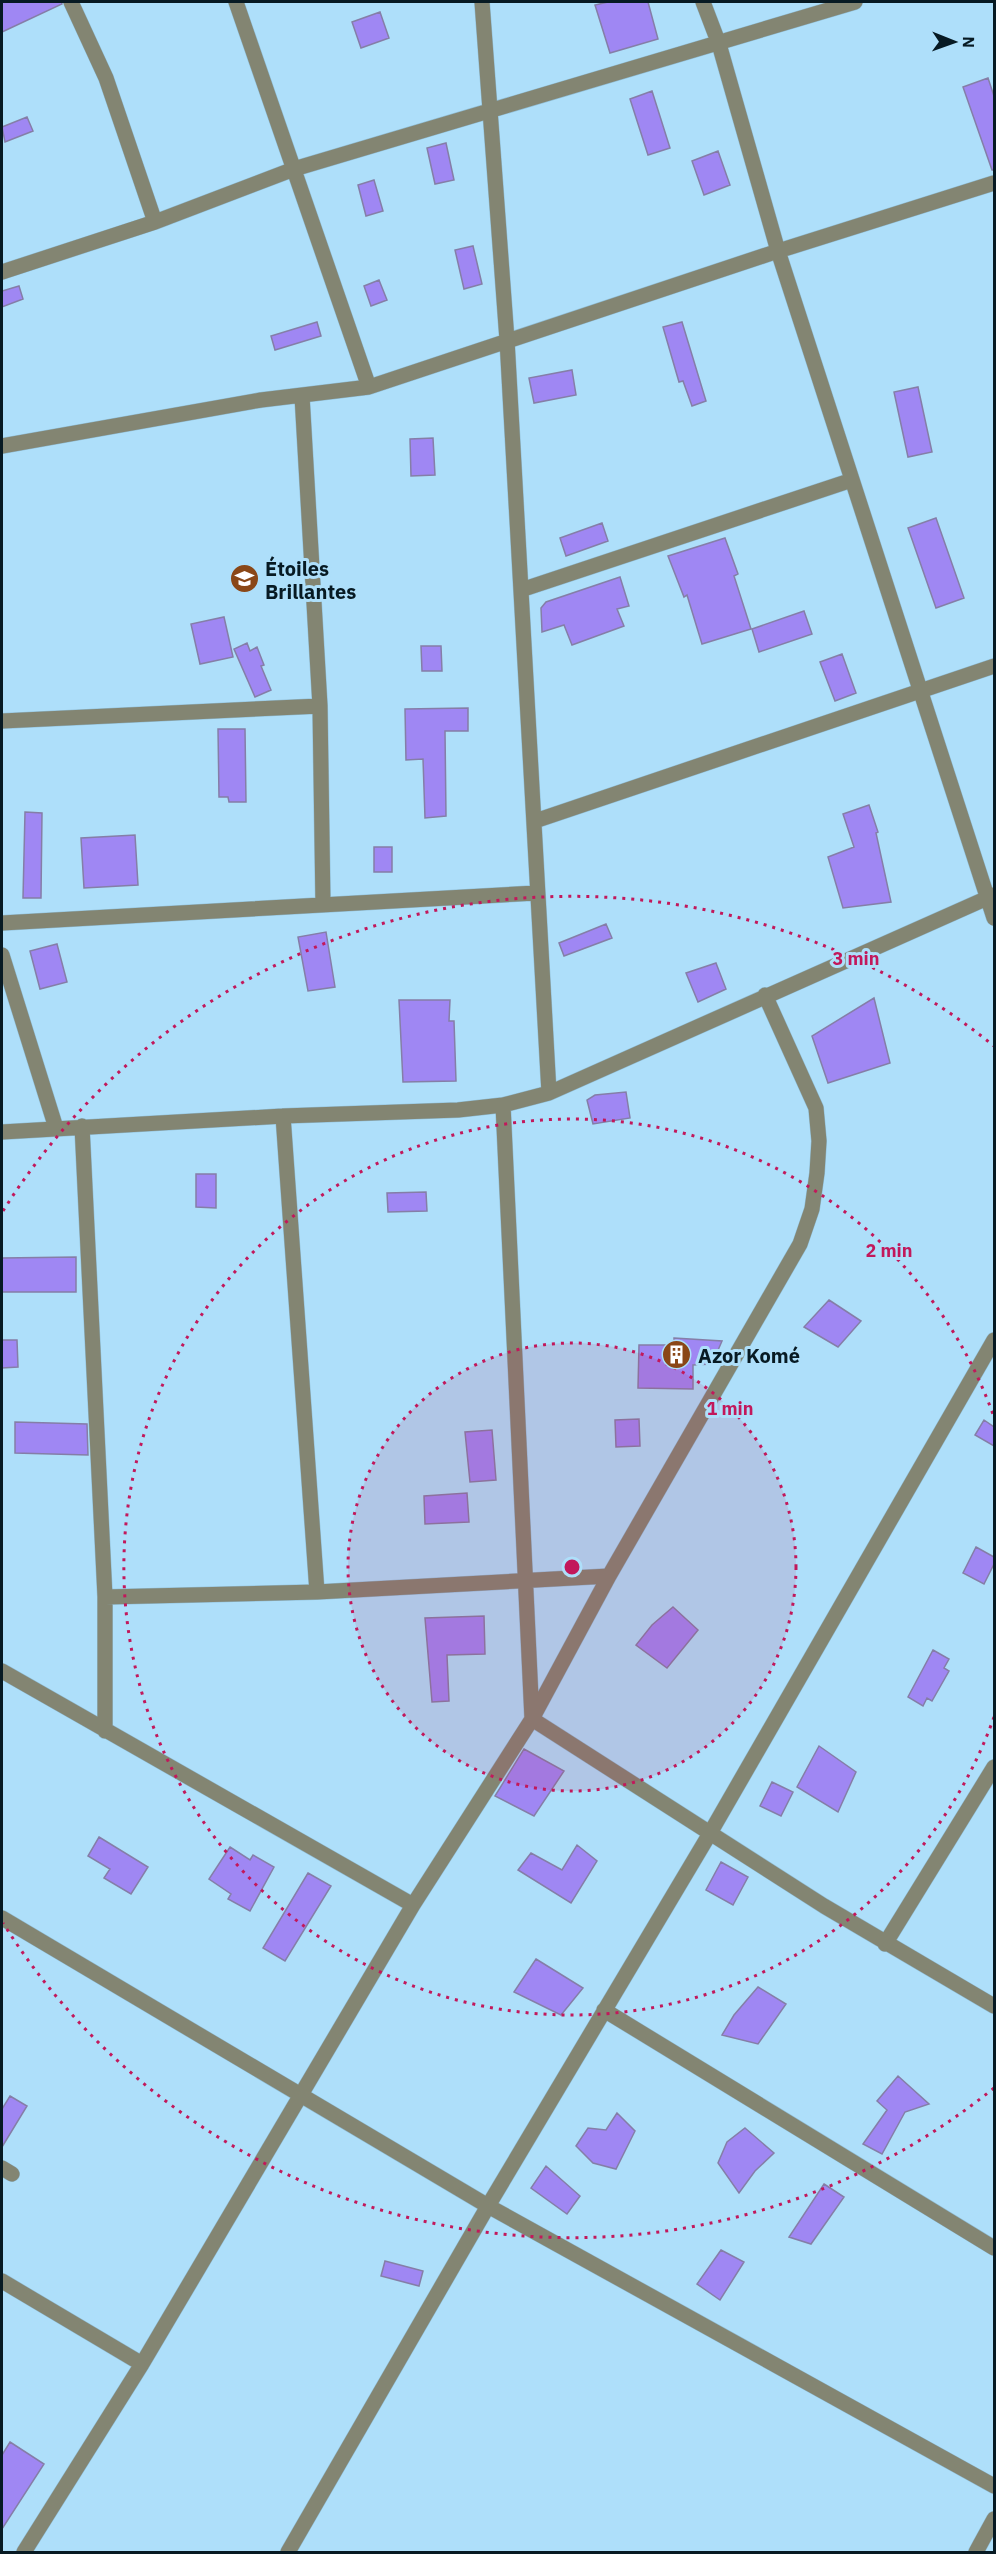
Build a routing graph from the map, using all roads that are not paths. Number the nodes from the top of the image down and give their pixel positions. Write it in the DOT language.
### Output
graph roads {
  1 [pos="71,2"];
  2 [pos="236,2"];
  3 [pos="482,2"];
  4 [pos="703,2"];
  5 [pos="855,2"];
  6 [pos="719,44"];
  7 [pos="491,112"];
  8 [pos="294,169"];
  9 [pos="994,183"];
  10 [pos="155,222"];
  11 [pos="778,250"];
  12 [pos="2,272"];
  13 [pos="507,340"];
  14 [pos="369,387"];
  15 [pos="302,396"];
  16 [pos="2,446"];
  17 [pos="852,480"];
  18 [pos="521,590"];
  19 [pos="994,666"];
  20 [pos="922,690"];
  21 [pos="320,706"];
  22 [pos="2,721"];
  23 [pos="535,821"];
  24 [pos="536,892"];
  25 [pos="991,896"];
  26 [pos="323,905"];
  27 [pos="994,918"];
  28 [pos="2,923"];
  29 [pos="2,955"];
  30 [pos="765,995"];
  31 [pos="549,1093"];
  32 [pos="503,1105"];
  33 [pos="283,1116"];
  34 [pos="82,1126"];
  35 [pos="56,1128"];
  36 [pos="2,1132"];
  37 [pos="994,1340"];
  38 [pos="609,1576"];
  39 [pos="525,1582"];
  40 [pos="317,1592"];
  41 [pos="105,1598"];
  42 [pos="2,1671"];
  43 [pos="532,1719"];
  44 [pos="105,1731"];
  45 [pos="994,1767"];
  46 [pos="709,1835"];
  47 [pos="413,1905"];
  48 [pos="2,1918"];
  49 [pos="885,1944"];
  50 [pos="994,2006"];
  51 [pos="604,2010"];
  52 [pos="300,2097"];
  53 [pos="488,2206"];
  54 [pos="994,2248"];
  55 [pos="2,2281"];
  56 [pos="142,2364"];
  57 [pos="994,2486"];
  58 [pos="994,2519"];
  59 [pos="24,2553"];
  60 [pos="288,2553"];
  61 [pos="976,2553"];
  1 -- 10 [label="street"];
  2 -- 8 [label="street"];
  3 -- 7 [label="street"];
  4 -- 6 [label="street"];
  5 -- 6 [label="street"];
  6 -- 7 [label="street"];
  6 -- 11 [label="street"];
  7 -- 8 [label="street"];
  7 -- 13 [label="street"];
  8 -- 10 [label="street"];
  8 -- 14 [label="street"];
  9 -- 11 [label="street"];
  10 -- 12 [label="street"];
  11 -- 13 [label="street"];
  11 -- 17 [label="street"];
  13 -- 14 [label="street"];
  13 -- 18 [label="street"];
  14 -- 15 [label="street"];
  15 -- 16 [label="street"];
  15 -- 21 [label="street"];
  17 -- 18 [label="street"];
  17 -- 20 [label="street"];
  18 -- 23 [label="street"];
  19 -- 20 [label="street"];
  20 -- 23 [label="street"];
  20 -- 25 [label="street"];
  21 -- 22 [label="street"];
  21 -- 26 [label="street"];
  23 -- 24 [label="street"];
  24 -- 26 [label="street"];
  24 -- 31 [label="street"];
  25 -- 27 [label="street"];
  25 -- 30 [label="street"];
  26 -- 28 [label="street"];
  29 -- 35 [label="street"];
  30 -- 31 [label="street"];
  30 -- 38 [label="street"];
  31 -- 32 [label="street"];
  32 -- 33 [label="street"];
  32 -- 39 [label="street"];
  33 -- 34 [label="street"];
  33 -- 40 [label="street"];
  34 -- 35 [label="street"];
  34 -- 41 [label="street"];
  35 -- 36 [label="street"];
  37 -- 46 [label="street"];
  38 -- 39 [label="street"];
  38 -- 43 [label="street"];
  39 -- 40 [label="street"];
  39 -- 43 [label="street"];
  40 -- 41 [label="street"];
  41 -- 44 [label="street"];
  42 -- 44 [label="street"];
  43 -- 46 [label="street"];
  43 -- 47 [label="street"];
  44 -- 47 [label="street"];
  45 -- 49 [label="street"];
  46 -- 49 [label="street"];
  46 -- 51 [label="street"];
  47 -- 52 [label="street"];
  48 -- 52 [label="street"];
  49 -- 50 [label="street"];
  51 -- 53 [label="street"];
  51 -- 54 [label="street"];
  52 -- 53 [label="street"];
  52 -- 56 [label="street"];
  53 -- 57 [label="street"];
  53 -- 60 [label="street"];
  55 -- 56 [label="street"];
  56 -- 59 [label="street"];
  58 -- 61 [label="street"];
}
